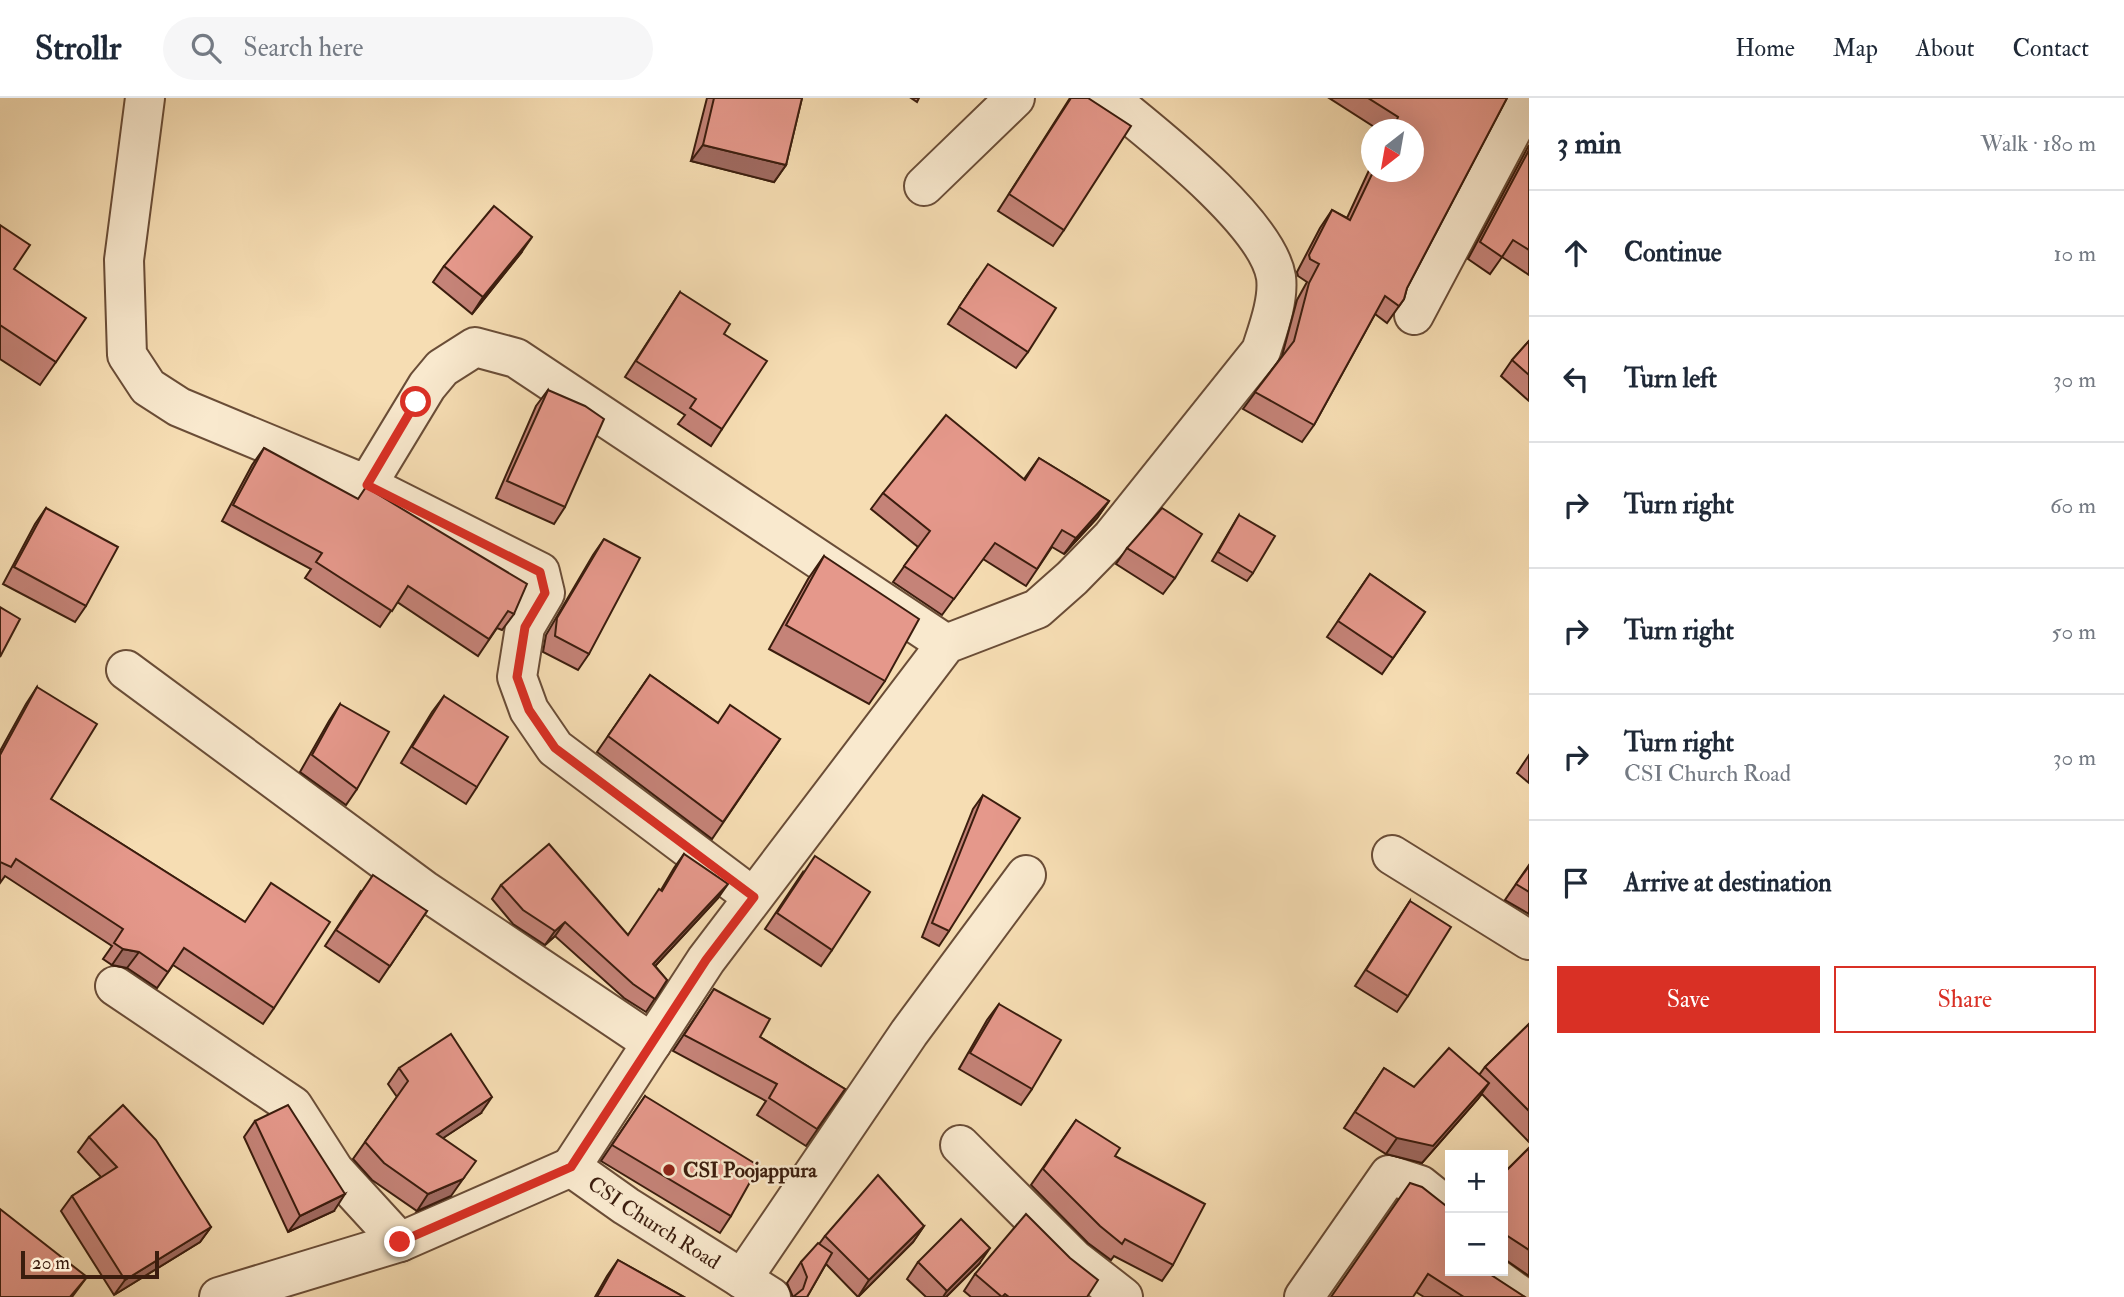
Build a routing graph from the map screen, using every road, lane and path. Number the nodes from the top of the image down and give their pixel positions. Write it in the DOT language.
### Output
graph roads {
  1 [pos="145,98"];
  2 [pos="1015,98"];
  3 [pos="1110,98"];
  4 [pos="1529,98"];
  5 [pos="924,186"];
  6 [pos="1414,315"];
  7 [pos="367,485"];
  8 [pos="946,644"];
  9 [pos="126,670"];
  10 [pos="1392,855"];
  11 [pos="1026,875"];
  12 [pos="754,897"];
  13 [pos="1529,940"];
  14 [pos="115,986"];
  15 [pos="652,1042"];
  16 [pos="960,1145"];
  17 [pos="571,1167"];
  18 [pos="1445,1205"];
  19 [pos="400,1242"];
  20 [pos="1493,1276"];
  21 [pos="756,1288"];
  22 [pos="219,1297"];
  23 [pos="1123,1297"];
  24 [pos="1304,1297"];
  25 [pos="1522,1297"];
  1 -- 7 [label="street"];
  2 -- 5 [label="street"];
  3 -- 8 [label="street"];
  4 -- 6 [label="street"];
  7 -- 8 [label="street"];
  7 -- 12 [label="street"];
  8 -- 12 [label="street"];
  9 -- 15 [label="street"];
  10 -- 13 [label="street"];
  11 -- 21 [label="street"];
  12 -- 15 [label="street"];
  14 -- 19 [label="street"];
  15 -- 17 [label="street"];
  16 -- 23 [label="street"];
  17 -- 19 [label="street, CSI Church Road"];
  17 -- 21 [label="street, CSI Church Road"];
  18 -- 24 [label="street"];
  19 -- 22 [label="street, CSI Church Road"];
  20 -- 25 [label="street"];
}
